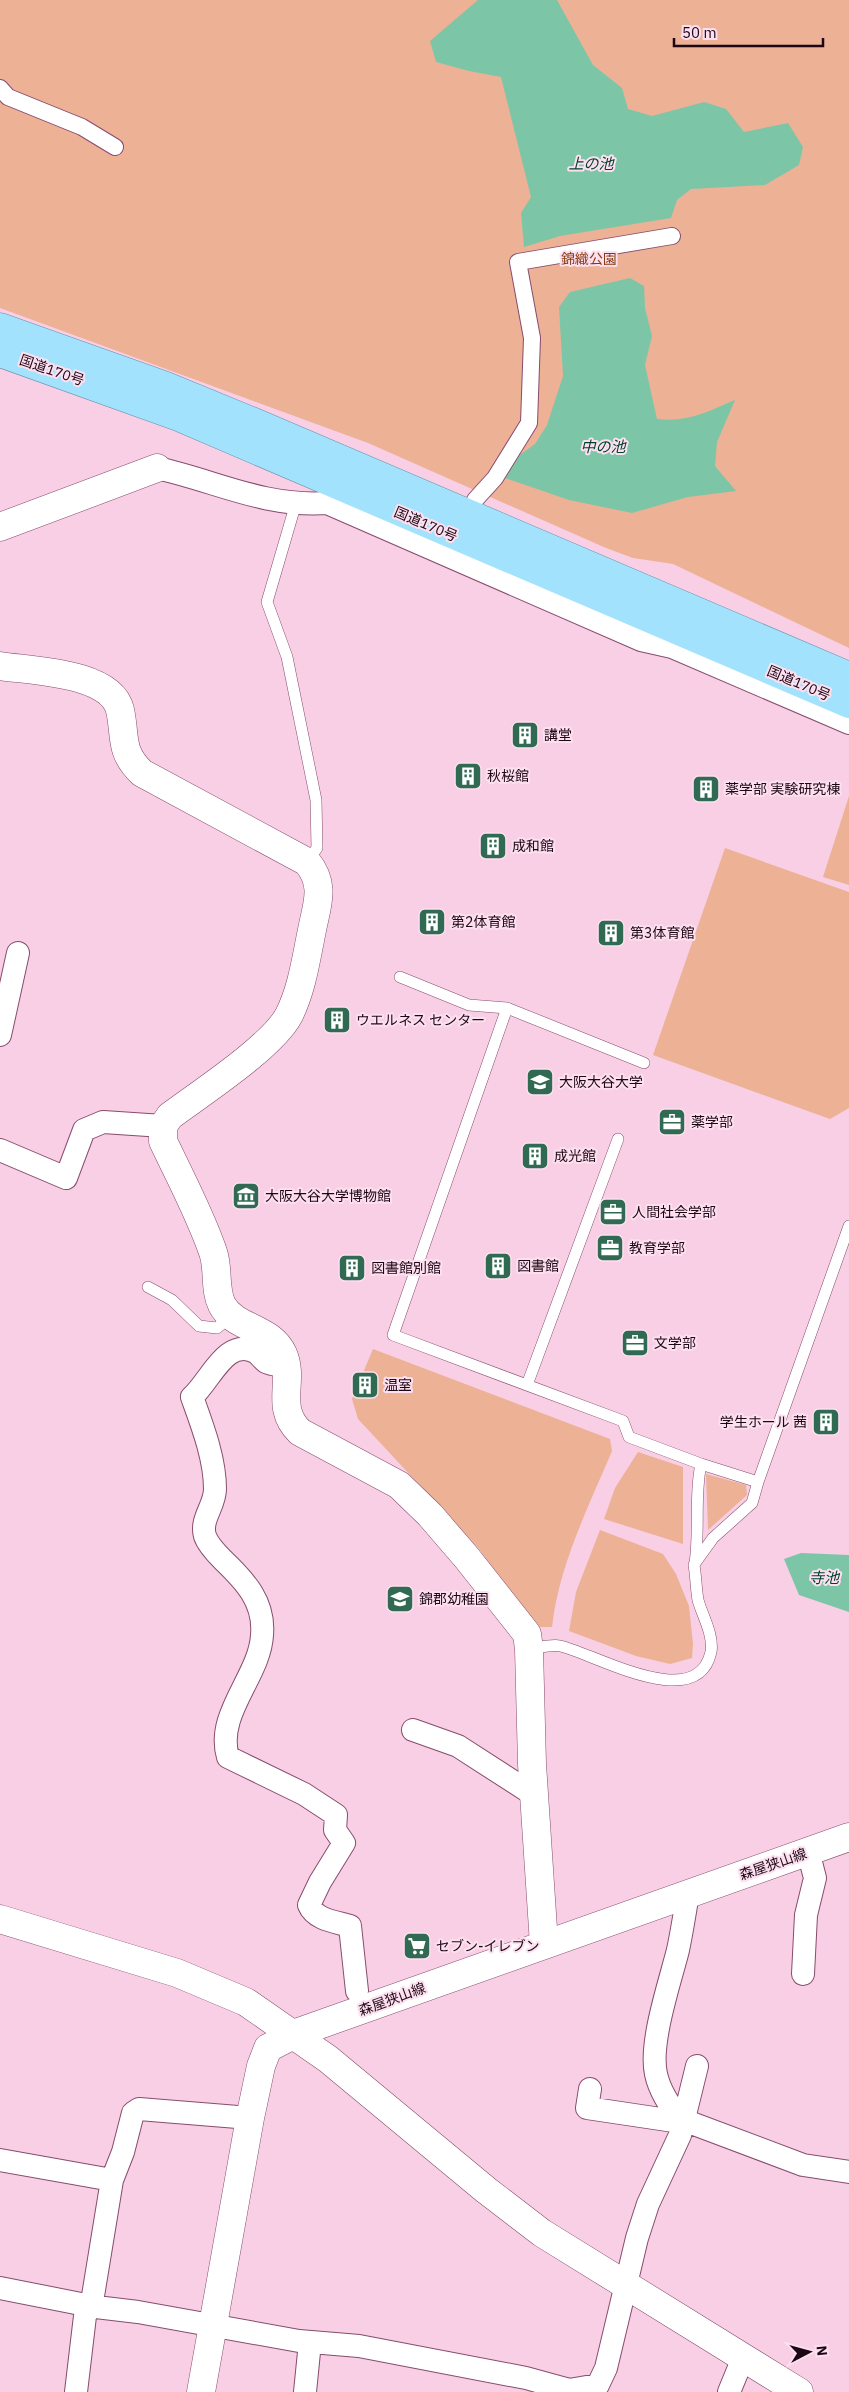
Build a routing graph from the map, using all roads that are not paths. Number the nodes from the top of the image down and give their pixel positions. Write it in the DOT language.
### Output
graph roads {
  1 [pos="0,88"];
  2 [pos="115,147"];
  3 [pos="672,236"];
  4 [pos="0,327"];
  5 [pos="0,353"];
  6 [pos="157,468"];
  7 [pos="475,500"];
  8 [pos="296,503"];
  9 [pos="0,527"];
  10 [pos="0,666"];
  11 [pos="849,676"];
  12 [pos="849,704"];
  13 [pos="849,723"];
  14 [pos="307,862"];
  15 [pos="18,953"];
  16 [pos="400,977"];
  17 [pos="4,994"];
  18 [pos="508,1008"];
  19 [pos="0,1035"];
  20 [pos="644,1063"];
  21 [pos="163,1126"];
  22 [pos="618,1139"];
  23 [pos="0,1150"];
  24 [pos="849,1226"];
  25 [pos="148,1287"];
  26 [pos="231,1316"];
  27 [pos="285,1366"];
  28 [pos="526,1385"];
  29 [pos="701,1464"];
  30 [pos="758,1482"];
  31 [pos="695,1563"];
  32 [pos="529,1648"];
  33 [pos="413,1730"];
  34 [pos="534,1794"];
  35 [pos="849,1837"];
  36 [pos="808,1851"];
  37 [pos="688,1893"];
  38 [pos="0,1920"];
  39 [pos="544,1944"];
  40 [pos="803,1974"];
  41 [pos="357,1991"];
  42 [pos="292,2034"];
  43 [pos="697,2066"];
  44 [pos="587,2108"];
  45 [pos="250,2118"];
  46 [pos="683,2124"];
  47 [pos="0,2160"];
  48 [pos="849,2172"];
  49 [pos="112,2180"];
  50 [pos="626,2284"];
  51 [pos="0,2288"];
  52 [pos="90,2306"];
  53 [pos="212,2327"];
  54 [pos="310,2342"];
  55 [pos="743,2358"];
  56 [pos="571,2391"];
  57 [pos="76,2392"];
  58 [pos="200,2392"];
  59 [pos="305,2392"];
  60 [pos="729,2392"];
  61 [pos="799,2392"];
  1 -- 2 [label="street"];
  3 -- 7 [label="street"];
  4 -- 11 [label="highway, 国道170号"];
  5 -- 12 [label="highway, 国道170号"];
  6 -- 8 [label="street"];
  6 -- 9 [label="street"];
  8 -- 13 [label="street"];
  8 -- 14 [label="lane"];
  10 -- 14 [label="street"];
  14 -- 21 [label="street"];
  15 -- 17 [label="street"];
  16 -- 18 [label="lane"];
  17 -- 19 [label="street"];
  18 -- 20 [label="lane"];
  18 -- 28 [label="lane"];
  21 -- 23 [label="street"];
  21 -- 26 [label="street"];
  22 -- 28 [label="lane"];
  24 -- 30 [label="lane"];
  25 -- 26 [label="lane"];
  26 -- 27 [label="street"];
  27 -- 32 [label="street"];
  27 -- 41 [label="street"];
  28 -- 29 [label="lane"];
  29 -- 30 [label="lane"];
  29 -- 31 [label="lane"];
  30 -- 31 [label="lane"];
  31 -- 32 [label="lane"];
  32 -- 34 [label="street"];
  33 -- 34 [label="street"];
  34 -- 39 [label="street"];
  35 -- 36 [label="street, 森屋狭山線"];
  36 -- 37 [label="street, 森屋狭山線"];
  36 -- 40 [label="street"];
  37 -- 39 [label="street, 森屋狭山線"];
  37 -- 46 [label="street"];
  38 -- 42 [label="street"];
  39 -- 42 [label="street, 森屋狭山線"];
  42 -- 45 [label="street, 森屋狭山線"];
  42 -- 50 [label="street"];
  43 -- 46 [label="street"];
  44 -- 46 [label="street"];
  45 -- 49 [label="street"];
  45 -- 53 [label="street, 森屋狭山線"];
  46 -- 48 [label="street"];
  46 -- 50 [label="street"];
  47 -- 49 [label="street"];
  49 -- 52 [label="street"];
  50 -- 55 [label="street"];
  50 -- 56 [label="street"];
  51 -- 52 [label="street"];
  52 -- 53 [label="street"];
  52 -- 57 [label="street"];
  53 -- 54 [label="street"];
  53 -- 58 [label="street, 森屋狭山線"];
  54 -- 56 [label="street"];
  54 -- 59 [label="street"];
  55 -- 60 [label="street"];
  55 -- 61 [label="street"];
}
